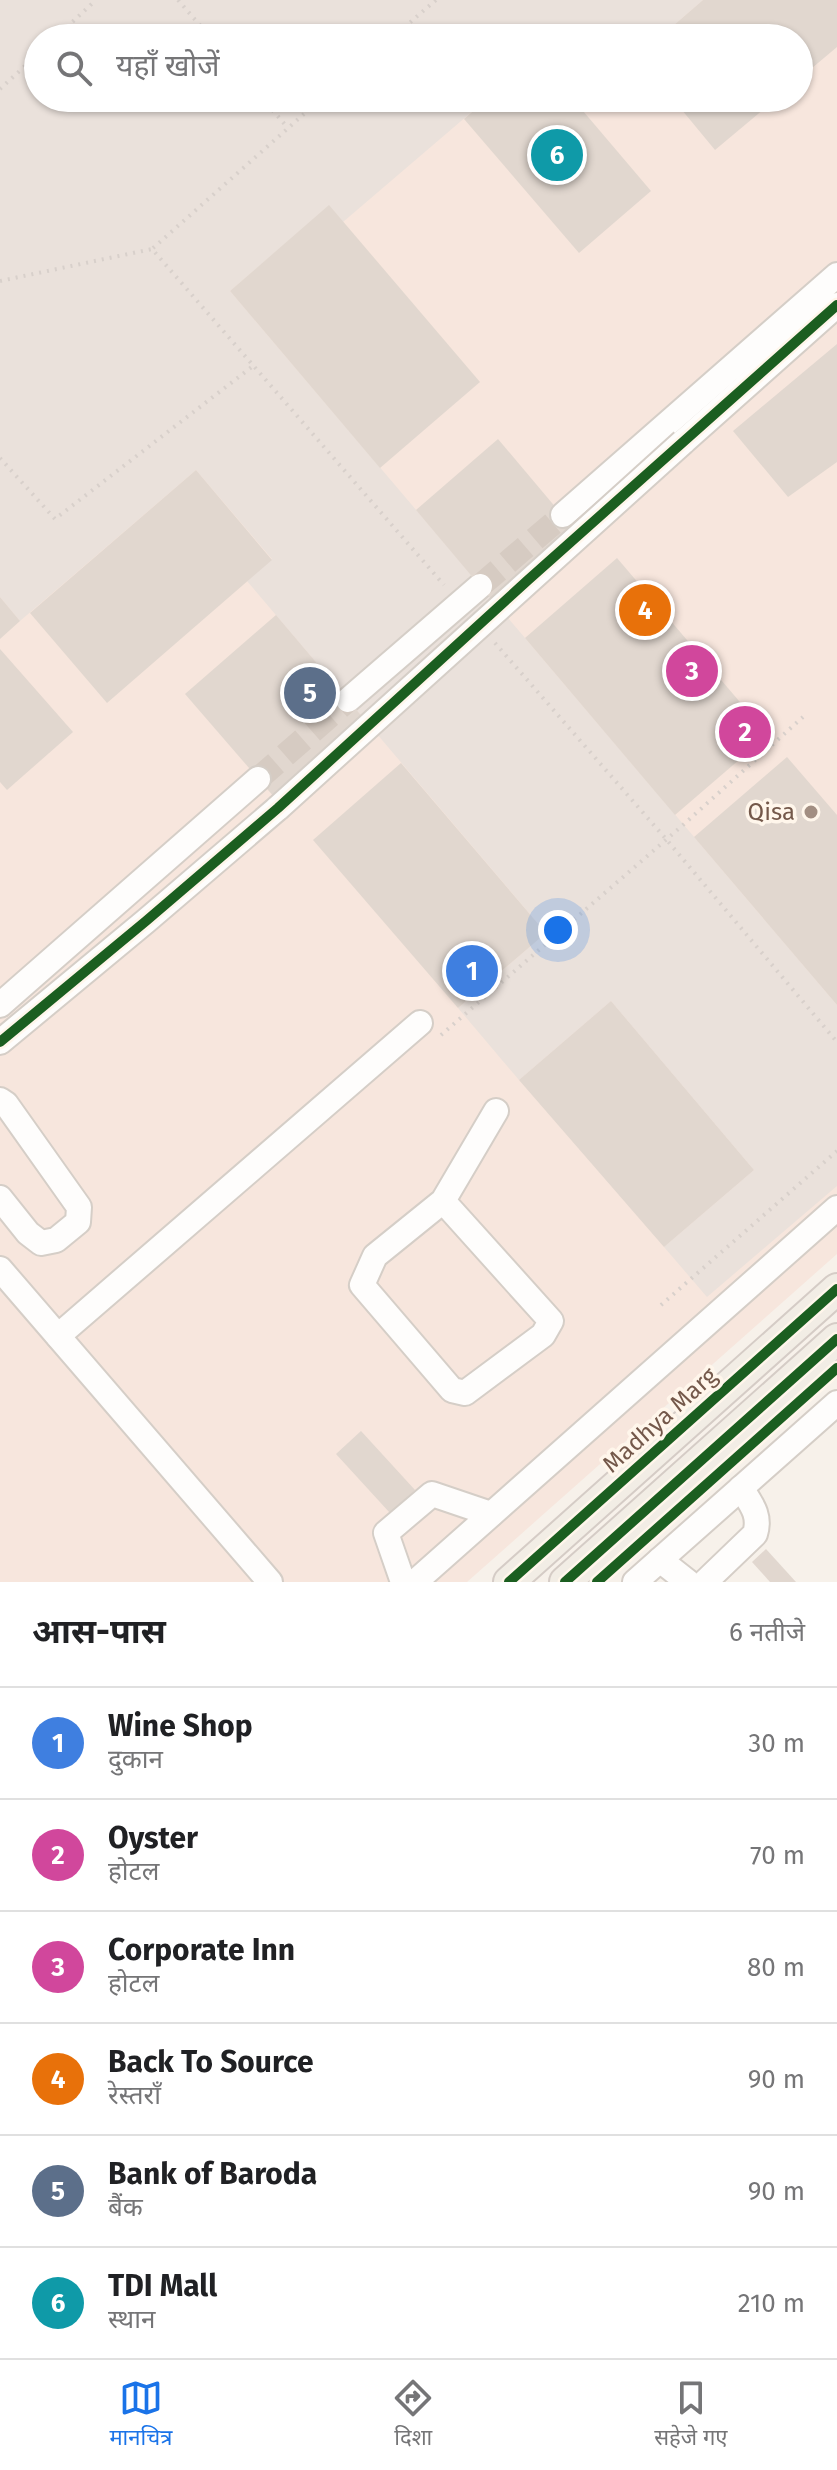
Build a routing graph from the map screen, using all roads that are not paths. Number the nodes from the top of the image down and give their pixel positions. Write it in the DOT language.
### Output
graph roads {
  1 [pos="837,275"];
  2 [pos="837,305"];
  3 [pos="563,515"];
  4 [pos="480,586"];
  5 [pos="348,700"];
  6 [pos="258,779"];
  7 [pos="0,1005"];
  8 [pos="428,1032"];
  9 [pos="0,1042"];
  10 [pos="0,1100"];
  11 [pos="496,1111"];
  12 [pos="0,1198"];
  13 [pos="443,1201"];
  14 [pos="837,1208"];
  15 [pos="0,1269"];
  16 [pos="837,1289"];
  17 [pos="58,1336"];
  18 [pos="837,1339"];
  19 [pos="837,1403"];
  20 [pos="741,1488"];
  21 [pos="491,1514"];
  22 [pos="660,1560"];
  23 [pos="270,1582"];
  24 [pos="403,1582"];
  25 [pos="415,1582"];
  26 [pos="509,1582"];
  27 [pos="565,1582"];
  28 [pos="635,1582"];
  29 [pos="688,1582"];
  30 [pos="705,1582"];
  1 -- 3 [label="street"];
  2 -- 9 [label="street, bridge"];
  4 -- 5 [label="street, bridge"];
  6 -- 7 [label="street"];
  8 -- 17 [label="street"];
  10 -- 12 [label="street"];
  11 -- 13 [label="street"];
  13 -- 13 [label="street"];
  14 -- 21 [label="street"];
  15 -- 17 [label="street"];
  16 -- 26 [label="main road, Madhya Marg"];
  17 -- 23 [label="street"];
  18 -- 27 [label="main road"];
  19 -- 20 [label="street"];
  20 -- 22 [label="street"];
  20 -- 30 [label="street"];
  21 -- 24 [label="street"];
  21 -- 25 [label="street"];
  22 -- 28 [label="street"];
  22 -- 29 [label="street"];
}
